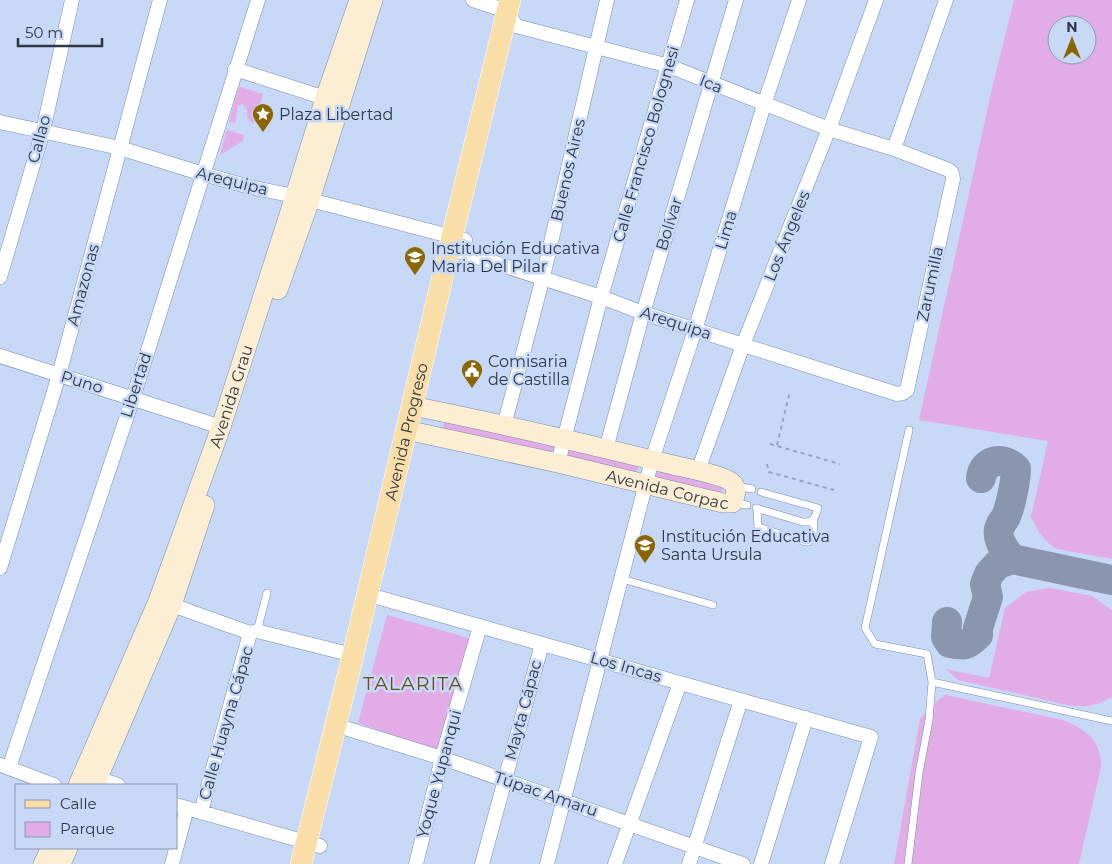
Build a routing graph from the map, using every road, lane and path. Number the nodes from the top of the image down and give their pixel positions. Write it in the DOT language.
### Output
graph roads {
  1 [pos="72,0"];
  2 [pos="160,0"];
  3 [pos="258,0"];
  4 [pos="359,0"];
  5 [pos="373,0"];
  6 [pos="472,0"];
  7 [pos="608,0"];
  8 [pos="687,0"];
  9 [pos="736,0"];
  10 [pos="799,0"];
  11 [pos="876,0"];
  12 [pos="946,0"];
  13 [pos="514,9"];
  14 [pos="596,46"];
  15 [pos="669,66"];
  16 [pos="235,69"];
  17 [pos="711,84"];
  18 [pos="325,98"];
  19 [pos="764,105"];
  20 [pos="0,122"];
  21 [pos="829,129"];
  22 [pos="43,131"];
  23 [pos="120,148"];
  24 [pos="894,149"];
  25 [pos="952,173"];
  26 [pos="203,174"];
  27 [pos="303,198"];
  28 [pos="457,244"];
  29 [pos="0,277"];
  30 [pos="543,277"];
  31 [pos="601,297"];
  32 [pos="643,313"];
  33 [pos="695,330"];
  34 [pos="743,345"];
  35 [pos="0,356"];
  36 [pos="59,375"];
  37 [pos="790,391"];
  38 [pos="903,393"];
  39 [pos="133,398"];
  40 [pos="418,407"];
  41 [pos="504,426"];
  42 [pos="220,427"];
  43 [pos="909,430"];
  44 [pos="412,431"];
  45 [pos="564,440"];
  46 [pos="770,444"];
  47 [pos="777,446"];
  48 [pos="606,449"];
  49 [pos="652,460"];
  50 [pos="558,463"];
  51 [pos="767,464"];
  52 [pos="840,464"];
  53 [pos="698,471"];
  54 [pos="646,484"];
  55 [pos="834,490"];
  56 [pos="761,492"];
  57 [pos="814,518"];
  58 [pos="0,568"];
  59 [pos="622,579"];
  60 [pos="267,593"];
  61 [pos="380,598"];
  62 [pos="172,605"];
  63 [pos="713,605"];
  64 [pos="480,626"];
  65 [pos="254,632"];
  66 [pos="542,644"];
  67 [pos="353,655"];
  68 [pos="601,660"];
  69 [pos="932,682"];
  70 [pos="680,683"];
  71 [pos="741,700"];
  72 [pos="806,718"];
  73 [pos="1112,721"];
  74 [pos="348,729"];
  75 [pos="442,758"];
  76 [pos="4,766"];
  77 [pos="504,779"];
  78 [pos="88,780"];
  79 [pos="51,784"];
  80 [pos="112,784"];
  81 [pos="563,800"];
  82 [pos="188,808"];
  83 [pos="629,823"];
  84 [pos="178,843"];
  85 [pos="694,847"];
  86 [pos="51,849"];
  87 [pos="68,849"];
  88 [pos="176,849"];
  89 [pos="314,851"];
  90 [pos="44,864"];
  91 [pos="61,864"];
  92 [pos="172,864"];
  93 [pos="301,864"];
  94 [pos="416,864"];
  95 [pos="482,864"];
  96 [pos="547,864"];
  97 [pos="615,864"];
  98 [pos="689,864"];
  99 [pos="743,864"];
  100 [pos="761,864"];
  101 [pos="832,864"];
  102 [pos="908,864"];
  1 -- 22 [label="street, Callao"];
  2 -- 23 [label="street, Amazonas"];
  3 -- 16 [label="street, Libertad"];
  4 -- 18 [label="street, Avenida Grau"];
  5 -- 27 [label="street, Avenida Grau"];
  6 -- 13 [label="street, Ica"];
  7 -- 14 [label="street, Buenos Aires"];
  8 -- 15 [label="street, Calle Francisco Bolognesi"];
  9 -- 17 [label="street, Bolívar"];
  10 -- 19 [label="street, Lima"];
  11 -- 21 [label="street, Los Ángeles"];
  12 -- 24 [label="street"];
  13 -- 14 [label="street, Ica"];
  13 -- 28 [label="main road, Avenida Progreso"];
  14 -- 15 [label="street, Ica"];
  14 -- 30 [label="street, Buenos Aires"];
  15 -- 17 [label="street, Ica"];
  15 -- 31 [label="street, Calle Francisco Bolognesi"];
  16 -- 18 [label="street"];
  16 -- 26 [label="street, Libertad"];
  17 -- 19 [label="street, Ica"];
  17 -- 32 [label="street, Bolívar"];
  18 -- 27 [label="street, Avenida Grau"];
  19 -- 21 [label="street, Ica"];
  19 -- 33 [label="street, Lima"];
  20 -- 22 [label="street, Arequipa"];
  21 -- 24 [label="street, Ica"];
  21 -- 34 [label="street, Los Ángeles"];
  22 -- 23 [label="street, Arequipa"];
  22 -- 29 [label="street, Callao"];
  23 -- 26 [label="street, Arequipa"];
  23 -- 36 [label="street, Amazonas"];
  24 -- 25 [label="street, Ica"];
  25 -- 38 [label="street, Zarumilla"];
  26 -- 27 [label="street, Arequipa"];
  26 -- 39 [label="street, Libertad"];
  27 -- 28 [label="street, Arequipa"];
  27 -- 42 [label="street, Avenida Grau"];
  27 -- 62 [label="street, Avenida Grau"];
  28 -- 30 [label="street, Arequipa"];
  28 -- 40 [label="main road, Avenida Progreso"];
  30 -- 31 [label="street, Arequipa"];
  30 -- 41 [label="street, Buenos Aires"];
  31 -- 32 [label="street, Arequipa"];
  31 -- 45 [label="street, Calle Francisco Bolognesi"];
  32 -- 33 [label="street, Arequipa"];
  32 -- 48 [label="street, Bolívar"];
  33 -- 34 [label="street, Arequipa"];
  33 -- 49 [label="street, Lima"];
  34 -- 38 [label="street, Arequipa"];
  34 -- 53 [label="street, Los Ángeles"];
  35 -- 36 [label="street, Puno"];
  36 -- 39 [label="street, Puno"];
  36 -- 58 [label="street, Amazonas"];
  37 -- 47 [label="path"];
  39 -- 42 [label="street, Puno"];
  39 -- 76 [label="street, Libertad"];
  40 -- 41 [label="street, Avenida Corpac"];
  40 -- 44 [label="main road, Avenida Progreso"];
  41 -- 45 [label="street, Avenida Corpac"];
  42 -- 78 [label="street, Avenida Grau"];
  43 -- 69 [label="lane"];
  44 -- 50 [label="street, Avenida Corpac"];
  44 -- 61 [label="main road, Avenida Progreso"];
  44 -- 67 [label="main road, Avenida Progreso"];
  45 -- 48 [label="street, Avenida Corpac"];
  45 -- 50 [label="street, Calle Francisco Bolognesi"];
  46 -- 47 [label="path"];
  47 -- 52 [label="path"];
  48 -- 49 [label="street, Avenida Corpac"];
  49 -- 53 [label="street, Avenida Corpac"];
  49 -- 54 [label="street, Lima"];
  50 -- 54 [label="street, Avenida Corpac"];
  51 -- 55 [label="path"];
  53 -- 54 [label="street, Avenida Corpac"];
  54 -- 59 [label="street, Lima"];
  56 -- 57 [label="lane"];
  57 -- 57 [label="lane"];
  59 -- 63 [label="lane"];
  59 -- 68 [label="street, Lima"];
  60 -- 65 [label="lane"];
  61 -- 64 [label="street, Los Incas"];
  61 -- 74 [label="main road, Avenida Progreso"];
  62 -- 65 [label="street"];
  62 -- 78 [label="street, Avenida Grau"];
  64 -- 66 [label="street, Los Incas"];
  64 -- 75 [label="street, Yoque Yupanqui"];
  65 -- 67 [label="street"];
  65 -- 82 [label="street, Calle Huayna Cápac"];
  66 -- 68 [label="street, Los Incas"];
  66 -- 77 [label="street, Mayta Cápac"];
  67 -- 89 [label="main road, Avenida Progreso"];
  68 -- 70 [label="street, Los Incas"];
  68 -- 81 [label="street, Lima"];
  69 -- 73 [label="lane"];
  69 -- 102 [label="lane"];
  70 -- 71 [label="street, Los Incas"];
  70 -- 83 [label="street"];
  71 -- 72 [label="street, Los Incas"];
  71 -- 85 [label="street"];
  72 -- 100 [label="street"];
  72 -- 101 [label="street, Los Incas"];
  74 -- 75 [label="street, Túpac Amaru"];
  74 -- 89 [label="main road, Avenida Progreso"];
  75 -- 77 [label="street, Túpac Amaru"];
  75 -- 94 [label="street, Yoque Yupanqui"];
  76 -- 79 [label="street"];
  77 -- 81 [label="street, Túpac Amaru"];
  77 -- 95 [label="street, Mayta Cápac"];
  78 -- 80 [label="street"];
  81 -- 83 [label="street, Túpac Amaru"];
  81 -- 96 [label="street, Lima"];
  82 -- 84 [label="street, Calle Huayna Cápac"];
  82 -- 89 [label="street"];
  83 -- 85 [label="street, Túpac Amaru"];
  83 -- 97 [label="street"];
  85 -- 98 [label="street"];
  85 -- 99 [label="street, Túpac Amaru"];
  86 -- 90 [label="street"];
  87 -- 91 [label="street"];
  88 -- 92 [label="street, Calle Huayna Cápac"];
  89 -- 93 [label="main road, Avenida Progreso"];
}
